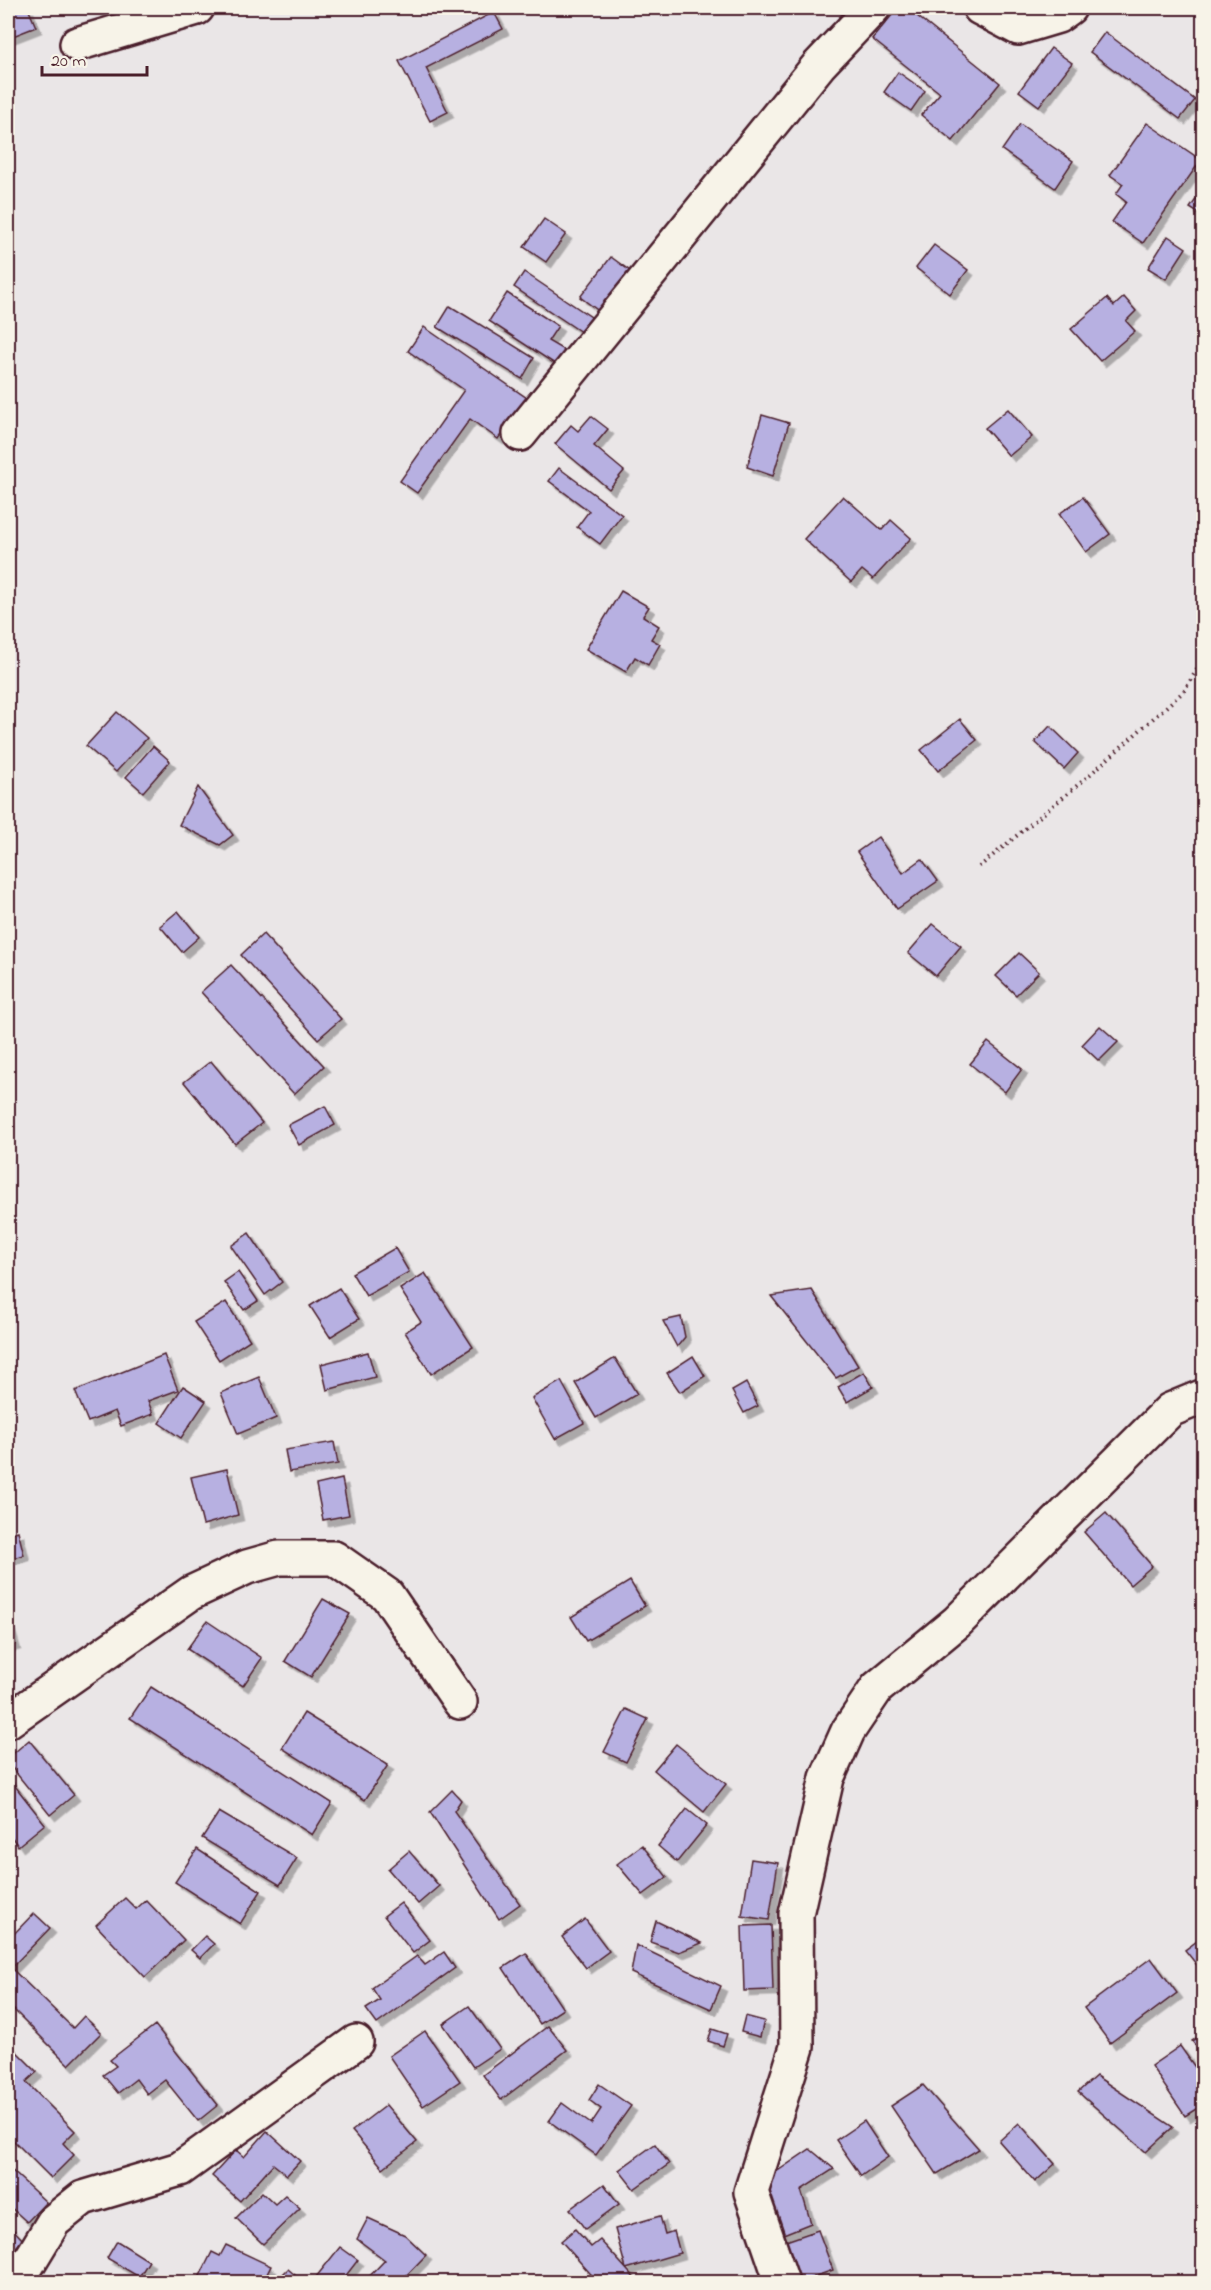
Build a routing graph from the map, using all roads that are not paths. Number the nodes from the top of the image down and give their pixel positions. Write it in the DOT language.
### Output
graph roads {
  1 [pos="197,8"];
  2 [pos="873,8"];
  3 [pos="980,8"];
  4 [pos="1069,8"];
  5 [pos="77,44"];
  6 [pos="520,434"];
  7 [pos="1203,1396"];
  8 [pos="460,1702"];
  9 [pos="8,1721"];
  10 [pos="356,2042"];
  11 [pos="17,2283"];
  12 [pos="782,2283"];
  1 -- 5 [label="street"];
  2 -- 6 [label="street"];
  3 -- 4 [label="street"];
  7 -- 12 [label="street"];
  8 -- 9 [label="street"];
  10 -- 11 [label="street"];
}
